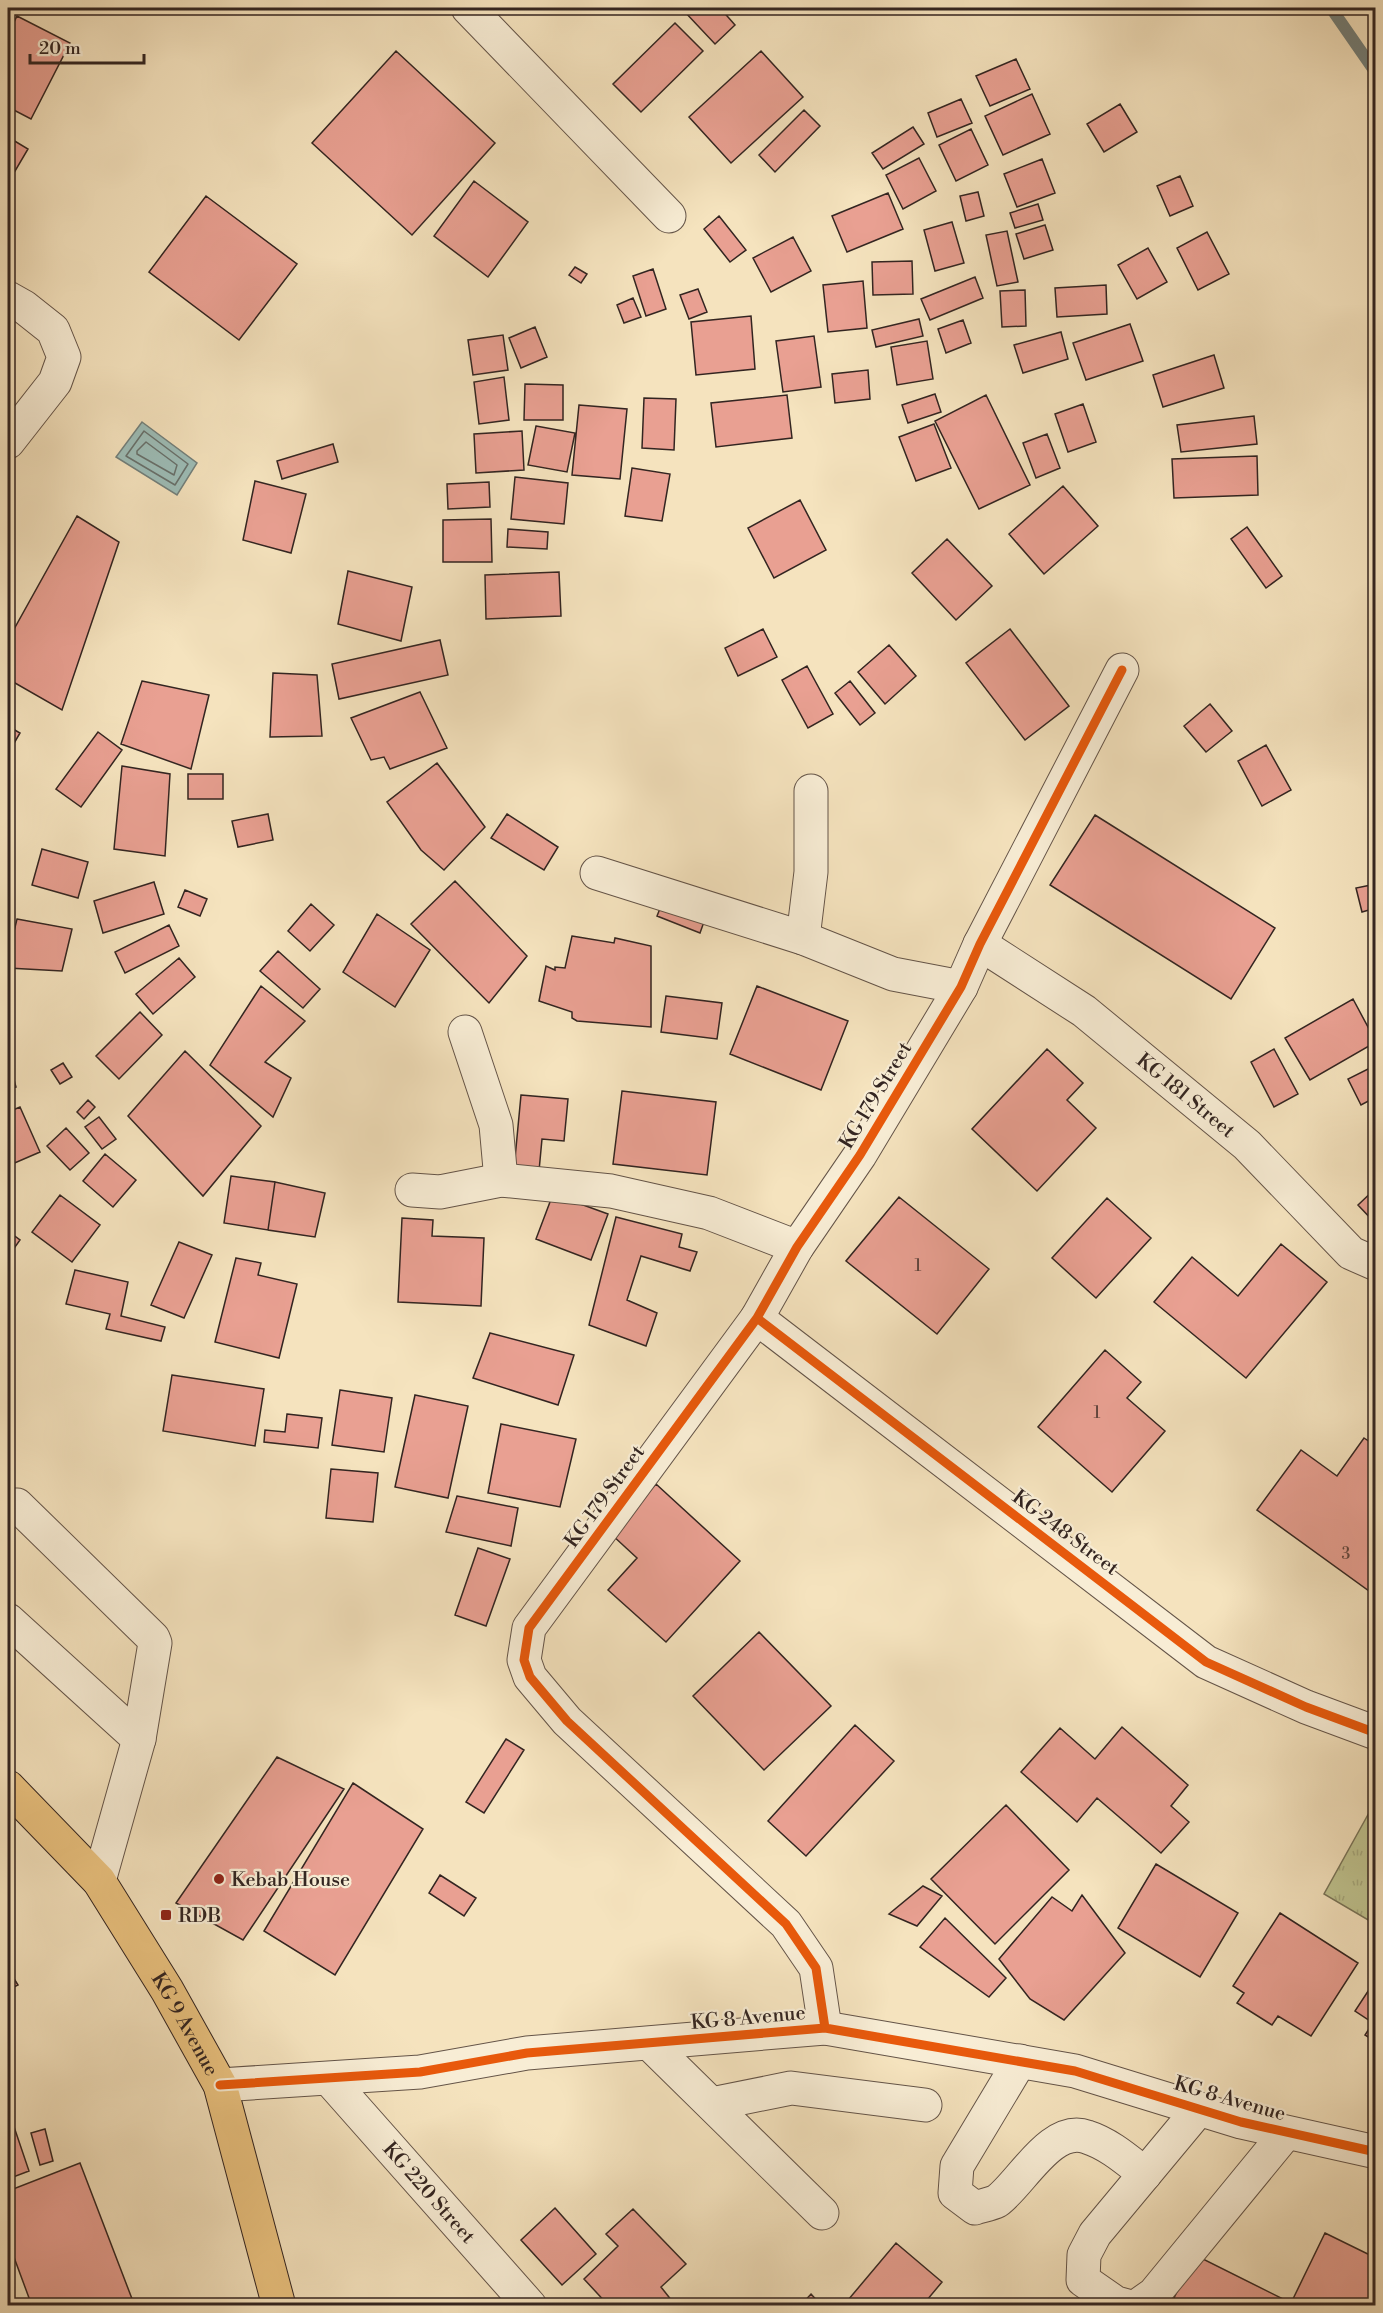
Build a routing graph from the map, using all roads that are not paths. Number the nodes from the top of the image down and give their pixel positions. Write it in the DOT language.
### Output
graph roads {
  1 [pos="468,8"];
  2 [pos="669,216"];
  3 [pos="8,298"];
  4 [pos="8,442"];
  5 [pos="1122,670"];
  6 [pos="811,791"];
  7 [pos="597,873"];
  8 [pos="803,938"];
  9 [pos="980,944"];
  10 [pos="962,987"];
  11 [pos="465,1032"];
  12 [pos="501,1180"];
  13 [pos="412,1190"];
  14 [pos="797,1247"];
  15 [pos="1376,1264"];
  16 [pos="757,1318"];
  17 [pos="8,1506"];
  18 [pos="8,1620"];
  19 [pos="1376,1733"];
  20 [pos="139,1739"];
  21 [pos="8,1787"];
  22 [pos="99,1881"];
  23 [pos="825,2028"];
  24 [pos="650,2043"];
  25 [pos="1020,2061"];
  26 [pos="330,2080"];
  27 [pos="220,2085"];
  28 [pos="712,2104"];
  29 [pos="925,2105"];
  30 [pos="1199,2109"];
  31 [pos="1286,2133"];
  32 [pos="1376,2152"];
  33 [pos="1145,2174"];
  34 [pos="822,2213"];
  35 [pos="279,2306"];
  36 [pos="530,2306"];
  37 [pos="1127,2306"];
  38 [pos="1137,2306"];
  1 -- 2 [label="street"];
  3 -- 4 [label="street"];
  5 -- 9 [label="street, KG 179 Street"];
  6 -- 8 [label="street"];
  7 -- 8 [label="street"];
  8 -- 10 [label="street"];
  9 -- 10 [label="street, KG 179 Street"];
  9 -- 15 [label="street, KG 181 Street"];
  10 -- 14 [label="street, KG 179 Street"];
  11 -- 12 [label="street"];
  12 -- 13 [label="street"];
  12 -- 14 [label="street"];
  14 -- 16 [label="street, KG 179 Street"];
  16 -- 19 [label="street, KG 248 Street"];
  16 -- 23 [label="street, KG 179 Street"];
  17 -- 20 [label="street"];
  18 -- 20 [label="street"];
  20 -- 22 [label="street"];
  21 -- 22 [label="main road, KG 9 Avenue"];
  22 -- 27 [label="main road, KG 9 Avenue"];
  23 -- 24 [label="street, KG 8 Avenue"];
  23 -- 25 [label="street, KG 8 Avenue"];
  24 -- 26 [label="street, KG 8 Avenue"];
  24 -- 28 [label="street"];
  25 -- 30 [label="street, KG 8 Avenue"];
  25 -- 33 [label="street"];
  26 -- 27 [label="street, KG 8 Avenue"];
  26 -- 36 [label="street, KG 220 Street"];
  27 -- 35 [label="main road, KG 9 Avenue"];
  28 -- 29 [label="street"];
  28 -- 34 [label="street"];
  30 -- 31 [label="street, KG 8 Avenue"];
  30 -- 33 [label="street"];
  31 -- 32 [label="street, KG 8 Avenue"];
  31 -- 38 [label="street"];
  33 -- 37 [label="street"];
}
